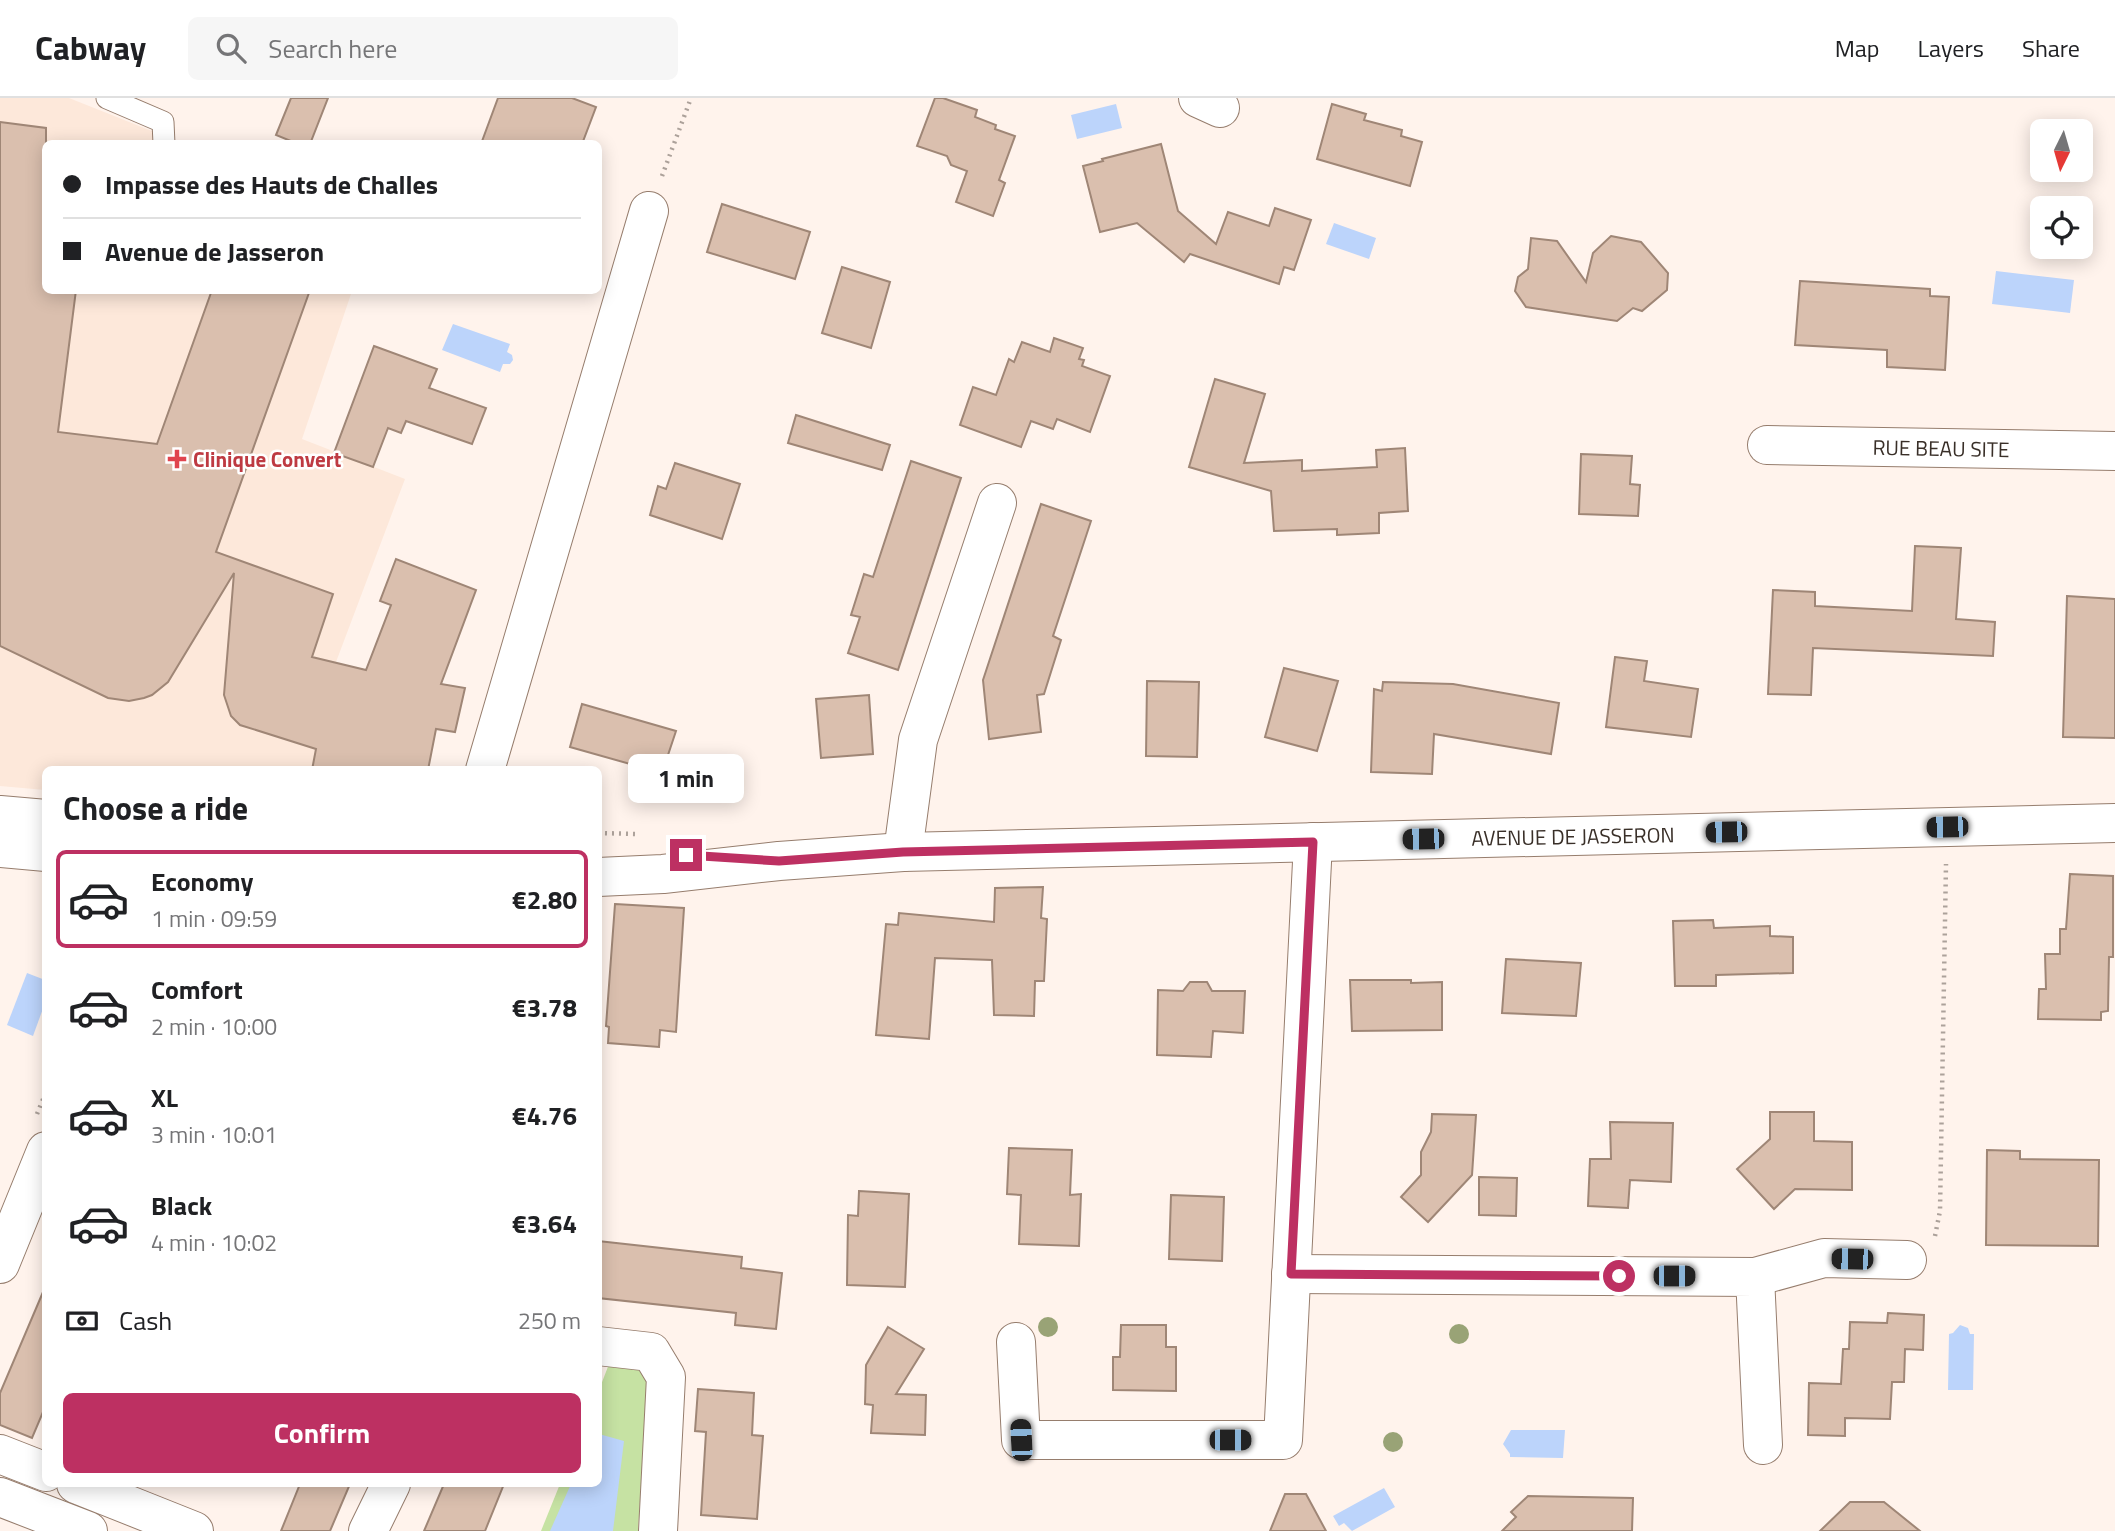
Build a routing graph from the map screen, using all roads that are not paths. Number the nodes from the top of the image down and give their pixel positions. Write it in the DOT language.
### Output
graph roads {
  1 [pos="107,98"];
  2 [pos="164,140"];
  3 [pos="649,211"];
  4 [pos="1767,445"];
  5 [pos="2115,451"];
  6 [pos="997,503"];
  7 [pos="486,766"];
  8 [pos="0,815"];
  9 [pos="42,819"];
  10 [pos="2115,823"];
  11 [pos="1313,842"];
  12 [pos="0,848"];
  13 [pos="602,850"];
  14 [pos="42,852"];
  15 [pos="903,852"];
  16 [pos="779,861"];
  17 [pos="602,877"];
  18 [pos="42,1161"];
  19 [pos="1907,1260"];
  20 [pos="0,1264"];
  21 [pos="1291,1274"];
  22 [pos="1755,1277"];
  23 [pos="1016,1342"];
  24 [pos="602,1346"];
  25 [pos="1763,1445"];
  26 [pos="0,1454"];
  27 [pos="42,1470"];
  28 [pos="84,1487"];
  29 [pos="390,1487"];
  30 [pos="0,1497"];
  31 [pos="88,1531"];
  32 [pos="194,1531"];
  33 [pos="368,1531"];
  34 [pos="658,1531"];
  1 -- 2 [label="lane"];
  3 -- 7 [label="street"];
  4 -- 5 [label="street, RUE BEAU SITE"];
  6 -- 15 [label="street"];
  8 -- 9 [label="street"];
  10 -- 11 [label="street, AVENUE DE JASSERON"];
  11 -- 15 [label="street, AVENUE DE JASSERON"];
  11 -- 21 [label="street"];
  12 -- 14 [label="street"];
  13 -- 16 [label="street, AVENUE DE JASSERON"];
  15 -- 16 [label="street, AVENUE DE JASSERON"];
  16 -- 17 [label="street, AVENUE DE JASSERON"];
  18 -- 20 [label="street"];
  19 -- 22 [label="street"];
  21 -- 22 [label="street"];
  21 -- 23 [label="street"];
  22 -- 25 [label="street"];
  24 -- 34 [label="street"];
  26 -- 27 [label="street"];
  28 -- 32 [label="street"];
  29 -- 33 [label="street"];
  30 -- 31 [label="street"];
}
